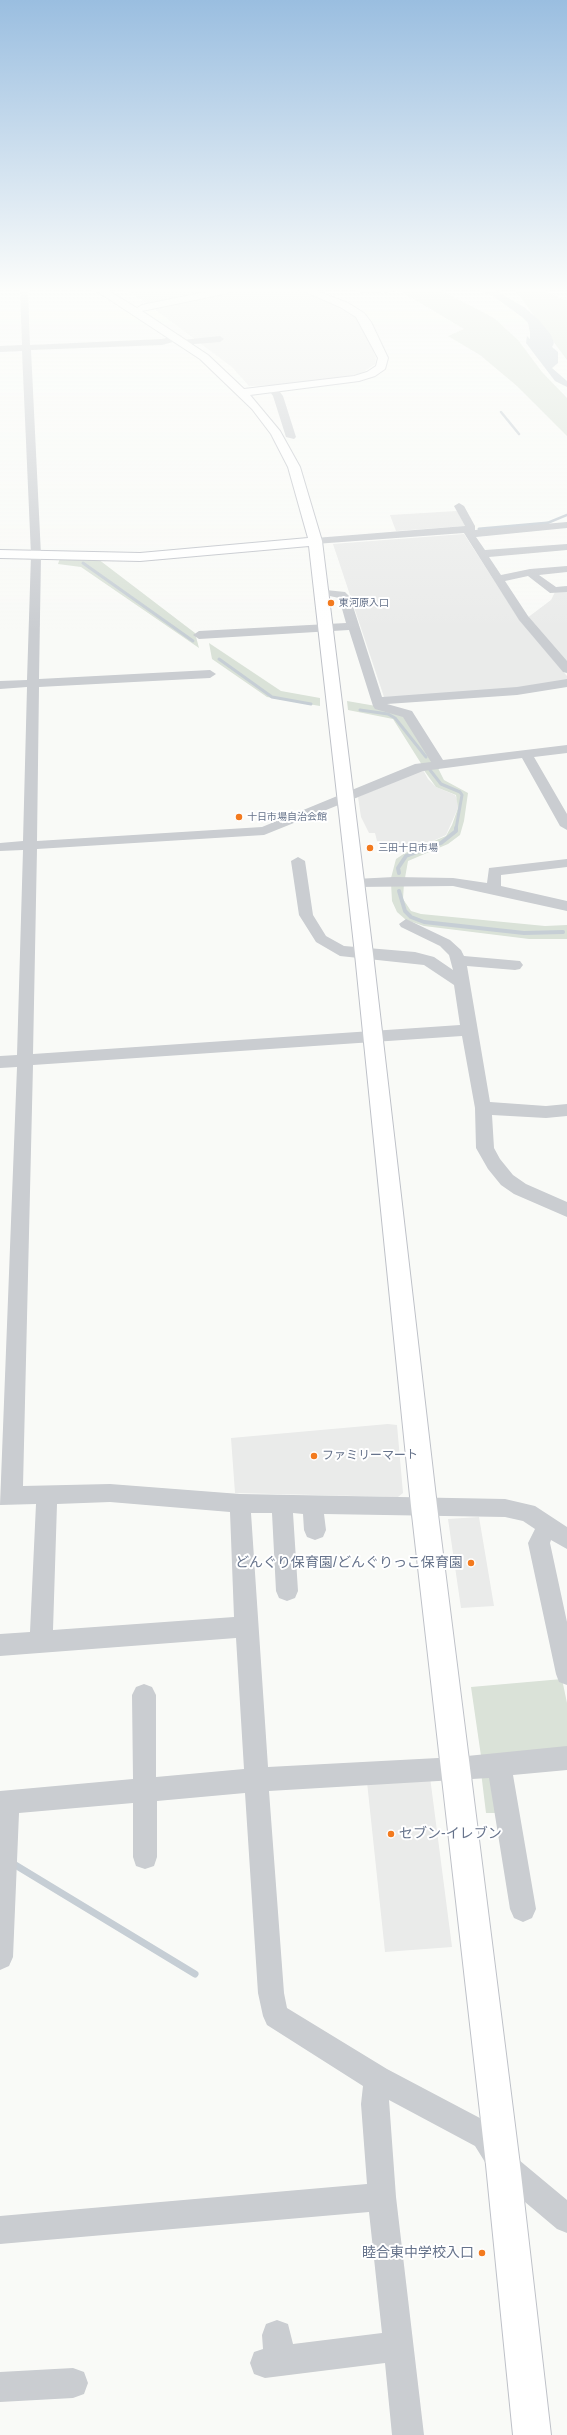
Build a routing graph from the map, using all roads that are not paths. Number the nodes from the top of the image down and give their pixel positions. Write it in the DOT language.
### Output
graph roads {
  1 [pos="28,404"];
  2 [pos="252,404"];
  3 [pos="280,404"];
  4 [pos="291,436"];
  5 [pos="459,506"];
  6 [pos="567,525"];
  7 [pos="469,531"];
  8 [pos="315,541"];
  9 [pos="567,547"];
  10 [pos="0,554"];
  11 [pos="482,554"];
  12 [pos="36,555"];
  13 [pos="567,569"];
  14 [pos="530,572"];
  15 [pos="497,579"];
  16 [pos="567,589"];
  17 [pos="320,592"];
  18 [pos="353,626"];
  19 [pos="324,628"];
  20 [pos="200,635"];
  21 [pos="567,668"];
  22 [pos="210,674"];
  23 [pos="32,683"];
  24 [pos="567,683"];
  25 [pos="0,685"];
  26 [pos="377,701"];
  27 [pos="567,749"];
  28 [pos="526,754"];
  29 [pos="439,764"];
  30 [pos="345,797"];
  31 [pos="567,826"];
  32 [pos="28,845"];
  33 [pos="0,847"];
  34 [pos="298,861"];
  35 [pos="567,863"];
  36 [pos="355,883"];
  37 [pos="494,889"];
  38 [pos="567,906"];
  39 [pos="406,924"];
  40 [pos="364,954"];
  41 [pos="458,960"];
  42 [pos="515,965"];
  43 [pos="461,984"];
  44 [pos="470,1030"];
  45 [pos="373,1036"];
  46 [pos="25,1060"];
  47 [pos="0,1062"];
  48 [pos="483,1108"];
  49 [pos="567,1110"];
  50 [pos="567,1210"];
  51 [pos="6,1495"];
  52 [pos="47,1495"];
  53 [pos="240,1503"];
  54 [pos="282,1504"];
  55 [pos="313,1504"];
  56 [pos="424,1506"];
  57 [pos="547,1527"];
  58 [pos="314,1530"];
  59 [pos="567,1539"];
  60 [pos="288,1591"];
  61 [pos="246,1627"];
  62 [pos="41,1642"];
  63 [pos="0,1645"];
  64 [pos="567,1670"];
  65 [pos="144,1695"];
  66 [pos="567,1758"];
  67 [pos="499,1764"];
  68 [pos="457,1769"];
  69 [pos="256,1780"];
  70 [pos="144,1790"];
  71 [pos="4,1803"];
  72 [pos="145,1856"];
  73 [pos="524,1908"];
  74 [pos="0,1957"];
  75 [pos="377,2078"];
  76 [pos="503,2165"];
  77 [pos="382,2197"];
  78 [pos="567,2219"];
  79 [pos="0,2230"];
  80 [pos="398,2346"];
  81 [pos="274,2353"];
  82 [pos="73,2383"];
  83 [pos="0,2387"];
  84 [pos="408,2435"];
  85 [pos="532,2435"];
  1 -- 12 [label="street"];
  2 -- 8 [label="street"];
  3 -- 4 [label="street"];
  5 -- 7 [label="street"];
  6 -- 7 [label="street"];
  7 -- 8 [label="street"];
  7 -- 11 [label="street"];
  8 -- 12 [label="street"];
  8 -- 17 [label="street"];
  9 -- 11 [label="street"];
  10 -- 12 [label="street"];
  11 -- 15 [label="street"];
  12 -- 23 [label="street"];
  13 -- 14 [label="street"];
  14 -- 15 [label="street"];
  14 -- 16 [label="street"];
  15 -- 21 [label="street"];
  17 -- 18 [label="street"];
  17 -- 19 [label="street"];
  18 -- 19 [label="street"];
  18 -- 26 [label="street"];
  19 -- 20 [label="street"];
  19 -- 30 [label="street"];
  22 -- 23 [label="street"];
  23 -- 25 [label="street"];
  23 -- 32 [label="street"];
  24 -- 26 [label="street"];
  26 -- 29 [label="street"];
  27 -- 28 [label="street"];
  28 -- 29 [label="street"];
  28 -- 31 [label="street"];
  29 -- 30 [label="street"];
  30 -- 32 [label="street"];
  30 -- 36 [label="street"];
  32 -- 33 [label="street"];
  32 -- 46 [label="street"];
  34 -- 40 [label="street"];
  35 -- 37 [label="street"];
  36 -- 37 [label="street"];
  36 -- 40 [label="street"];
  37 -- 38 [label="street"];
  39 -- 41 [label="street"];
  40 -- 43 [label="street"];
  40 -- 45 [label="street"];
  41 -- 42 [label="street"];
  41 -- 43 [label="street"];
  43 -- 44 [label="street"];
  44 -- 45 [label="street"];
  44 -- 48 [label="street"];
  45 -- 46 [label="street"];
  45 -- 56 [label="street"];
  46 -- 47 [label="street"];
  46 -- 51 [label="street"];
  48 -- 49 [label="street"];
  48 -- 50 [label="street"];
  51 -- 52 [label="street"];
  52 -- 53 [label="street"];
  52 -- 62 [label="street"];
  53 -- 54 [label="street"];
  53 -- 61 [label="street"];
  54 -- 55 [label="street"];
  54 -- 60 [label="street"];
  55 -- 56 [label="street"];
  55 -- 58 [label="street"];
  56 -- 57 [label="street"];
  56 -- 68 [label="street"];
  57 -- 59 [label="street"];
  57 -- 64 [label="street"];
  61 -- 62 [label="street"];
  61 -- 69 [label="street"];
  62 -- 63 [label="street"];
  65 -- 70 [label="street"];
  66 -- 67 [label="street"];
  67 -- 68 [label="street"];
  67 -- 73 [label="street"];
  68 -- 69 [label="street"];
  68 -- 76 [label="street"];
  69 -- 70 [label="street"];
  69 -- 75 [label="street"];
  70 -- 71 [label="street"];
  70 -- 72 [label="street"];
  71 -- 74 [label="street"];
  75 -- 76 [label="street"];
  75 -- 77 [label="street"];
  76 -- 78 [label="street"];
  76 -- 85 [label="street"];
  77 -- 79 [label="street"];
  77 -- 80 [label="street"];
  80 -- 81 [label="street"];
  80 -- 84 [label="street"];
  82 -- 83 [label="street"];
}
